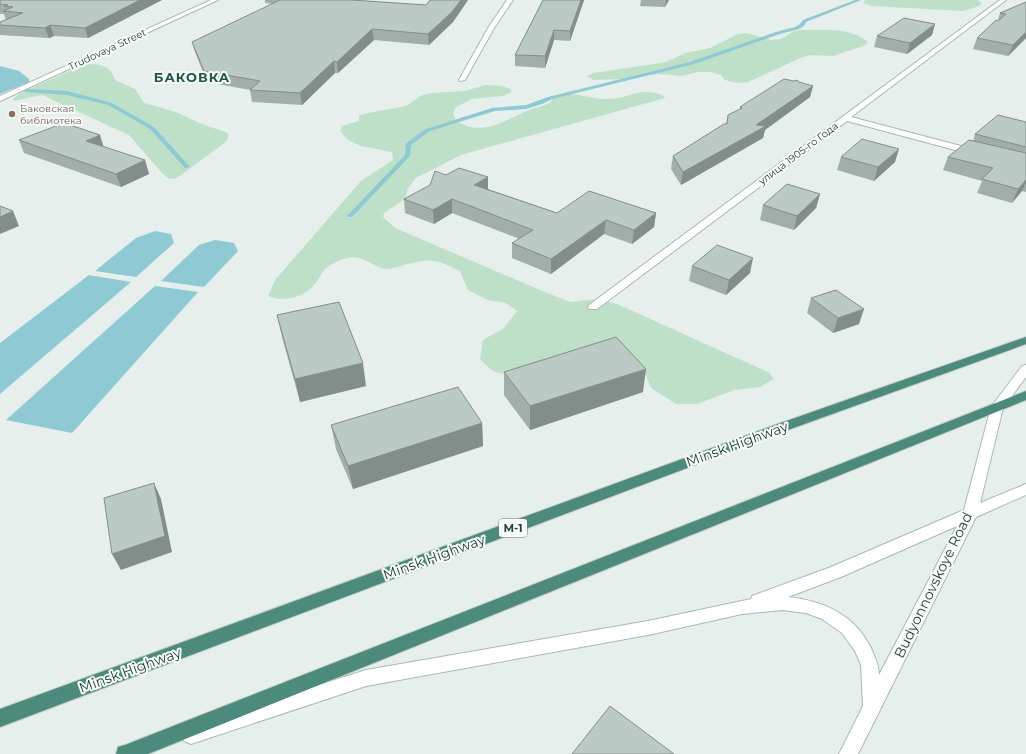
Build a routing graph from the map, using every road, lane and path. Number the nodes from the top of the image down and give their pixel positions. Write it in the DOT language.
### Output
graph roads {
  1 [pos="215,0"];
  2 [pos="510,0"];
  3 [pos="1003,0"];
  4 [pos="462,80"];
  5 [pos="0,99"];
  6 [pos="845,118"];
  7 [pos="981,154"];
  8 [pos="593,307"];
  9 [pos="1026,340"];
  10 [pos="1026,369"];
  11 [pos="1026,395"];
  12 [pos="997,407"];
  13 [pos="1026,489"];
  14 [pos="971,512"];
  15 [pos="742,607"];
  16 [pos="872,708"];
  17 [pos="0,718"];
  18 [pos="125,754"];
  19 [pos="134,754"];
  20 [pos="848,754"];
  1 -- 5 [label="street, Trudovaya Street"];
  2 -- 4 [label="street"];
  3 -- 6 [label="street, улица 1905-го Года"];
  6 -- 7 [label="street"];
  6 -- 8 [label="street, улица 1905-го Года"];
  9 -- 17 [label="highway, Minsk Highway / М-1"];
  10 -- 12 [label="street"];
  11 -- 12 [label="highway"];
  12 -- 14 [label="street, Budyonnovskoye Road"];
  12 -- 18 [label="highway"];
  13 -- 14 [label="street"];
  14 -- 15 [label="street"];
  14 -- 16 [label="street, Budyonnovskoye Road"];
  15 -- 16 [label="street"];
  15 -- 19 [label="street"];
  16 -- 20 [label="street, Budyonnovskoye Road"];
}
